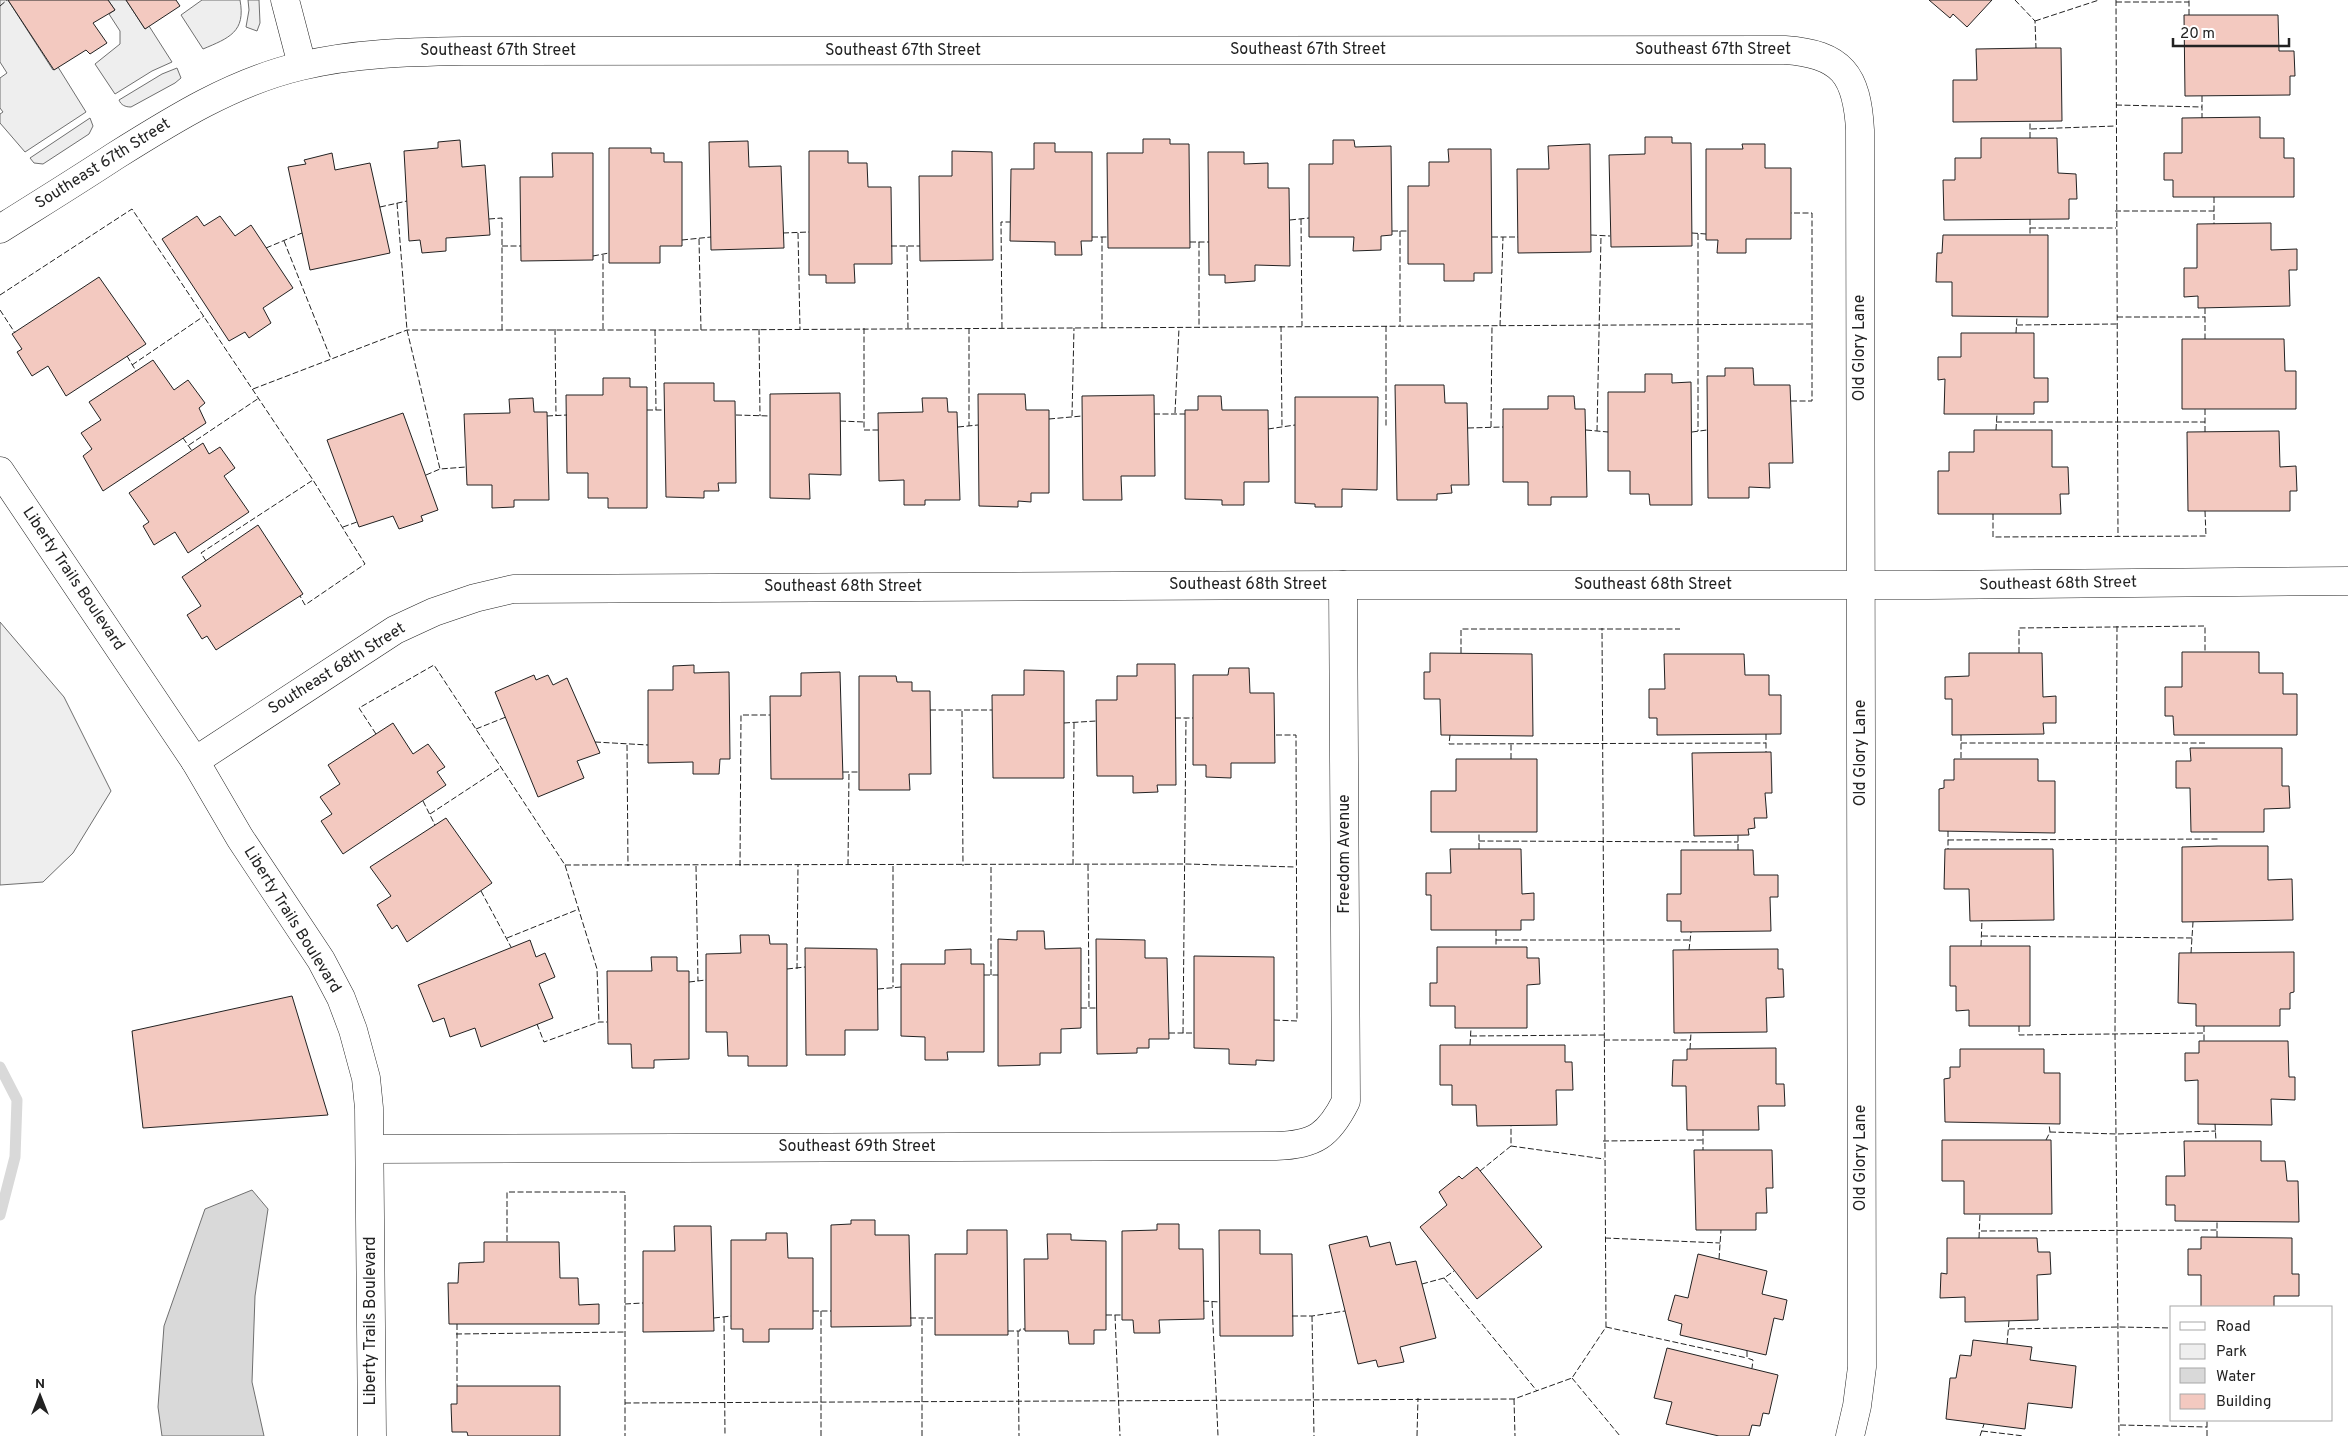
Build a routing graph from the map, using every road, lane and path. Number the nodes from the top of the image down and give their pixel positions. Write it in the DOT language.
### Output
graph roads {
  1 [pos="285,0"];
  2 [pos="302,65"];
  3 [pos="1844,72"];
  4 [pos="0,229"];
  5 [pos="0,471"];
  6 [pos="2348,581"];
  7 [pos="1343,585"];
  8 [pos="1860,585"];
  9 [pos="195,761"];
  10 [pos="1336,1121"];
  11 [pos="371,1149"];
  12 [pos="372,1436"];
  13 [pos="1850,1436"];
  1 -- 2 [label="street"];
  2 -- 3 [label="street, Southeast 67th Street"];
  2 -- 4 [label="street, Southeast 67th Street"];
  3 -- 8 [label="street, Old Glory Lane"];
  5 -- 9 [label="street, Liberty Trails Boulevard"];
  6 -- 8 [label="street, Southeast 68th Street"];
  7 -- 8 [label="street, Southeast 68th Street"];
  7 -- 9 [label="street, Southeast 68th Street"];
  7 -- 10 [label="street, Freedom Avenue"];
  8 -- 13 [label="street, Old Glory Lane"];
  9 -- 11 [label="street, Liberty Trails Boulevard"];
  10 -- 11 [label="street, Southeast 69th Street"];
  11 -- 12 [label="street, Liberty Trails Boulevard"];
}
